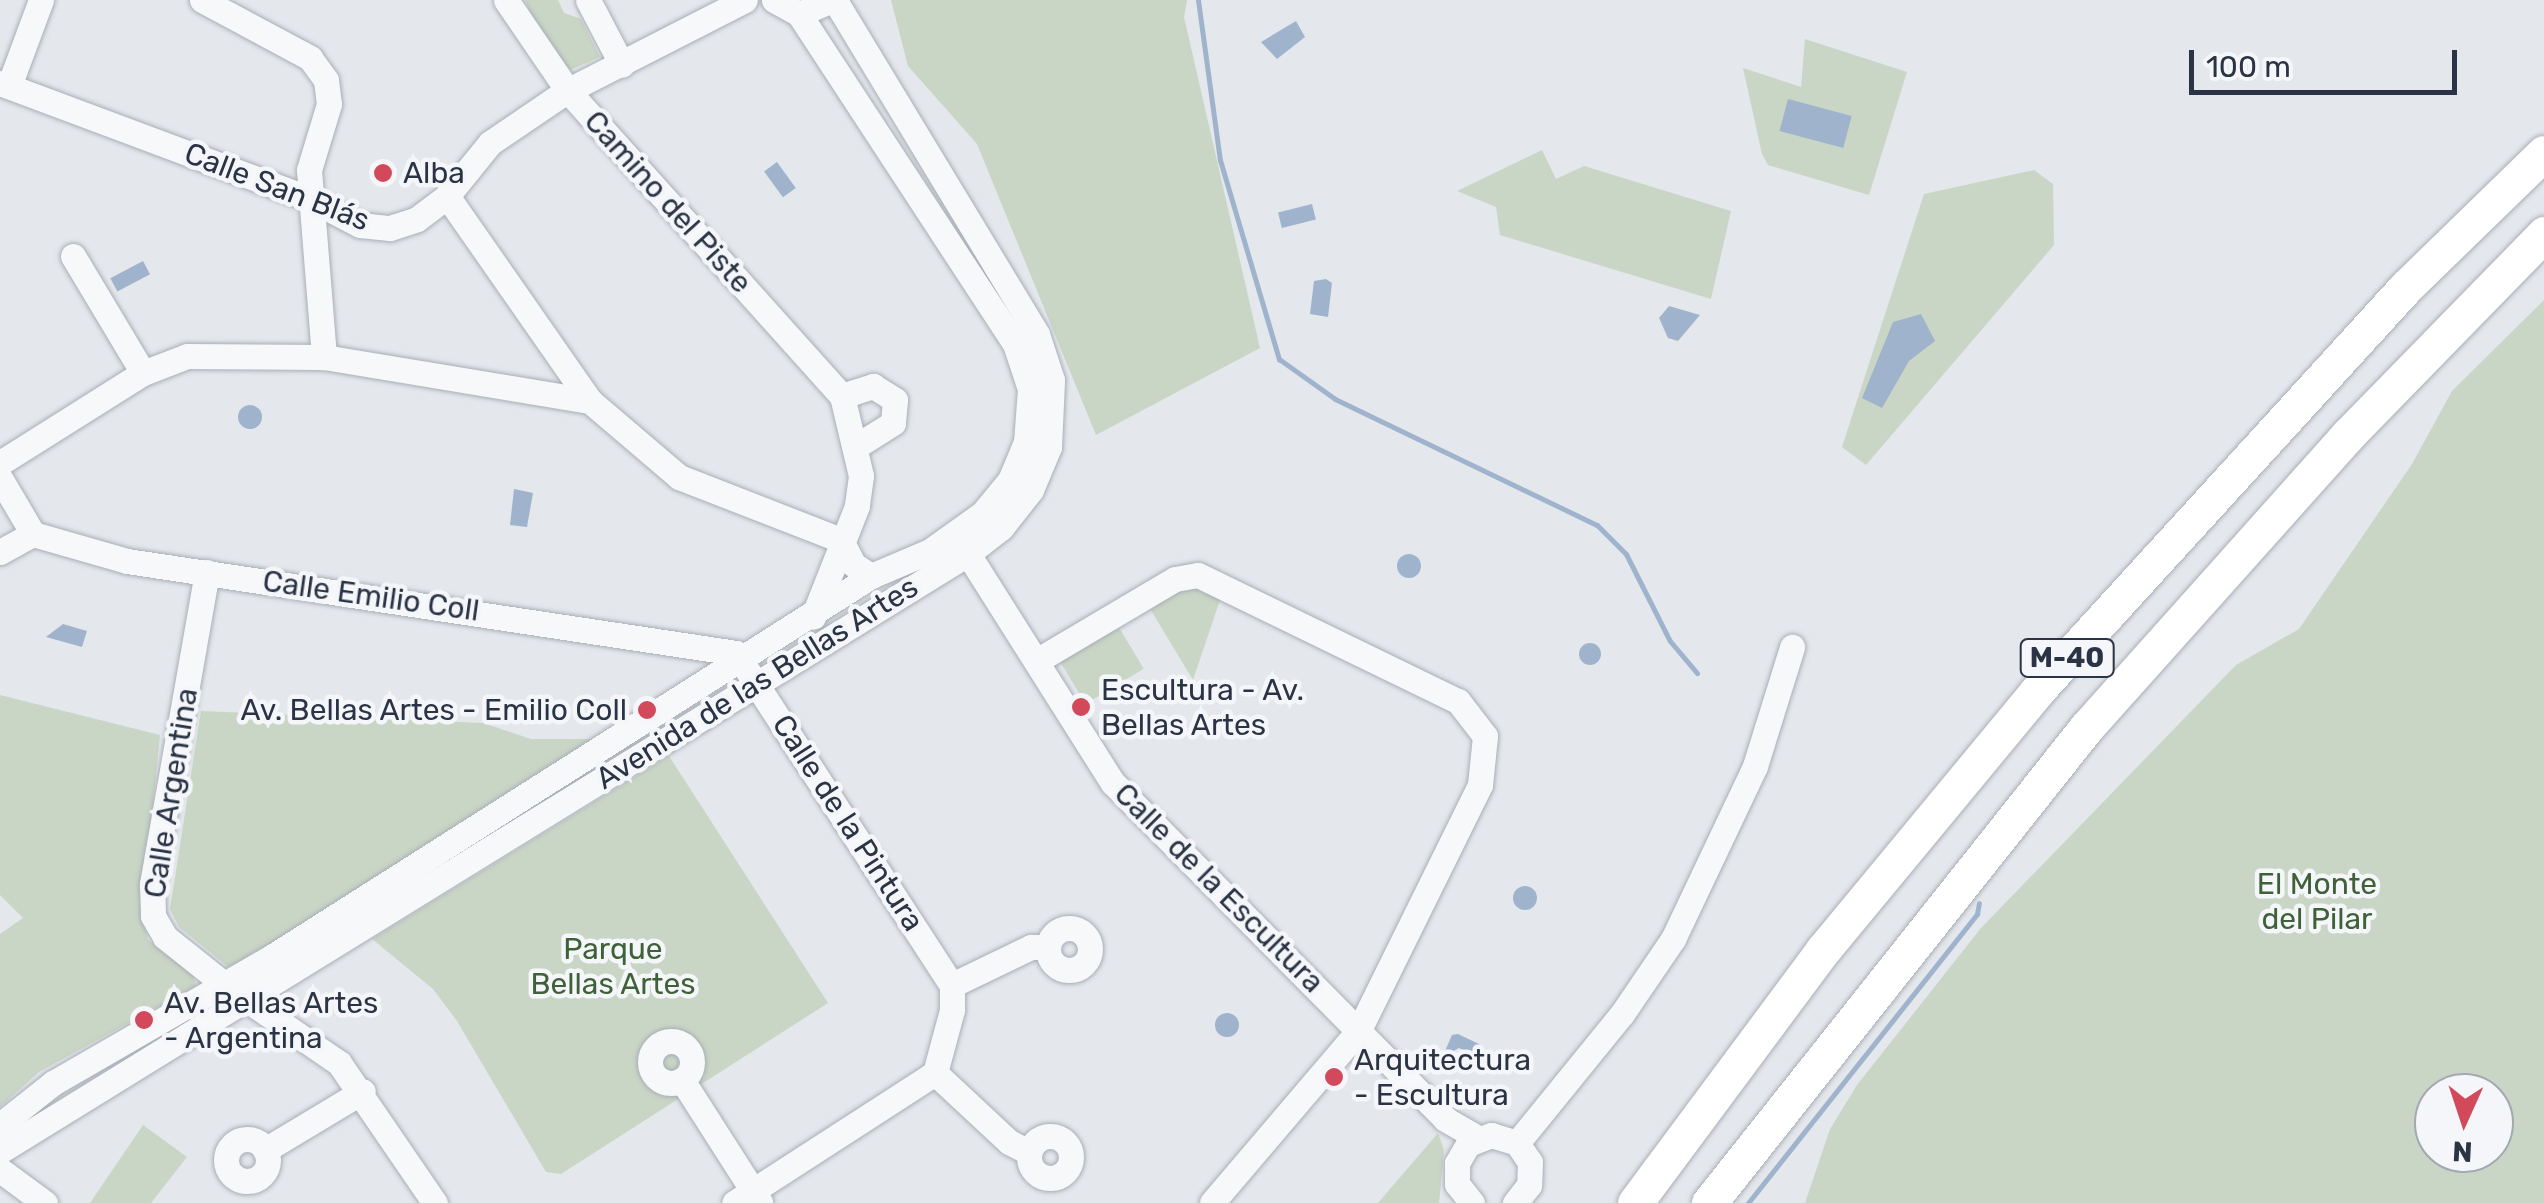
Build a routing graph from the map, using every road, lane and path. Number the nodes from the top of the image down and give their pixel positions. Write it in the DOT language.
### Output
graph roads {
  1 [pos="41,0"];
  2 [pos="202,0"];
  3 [pos="506,0"];
  4 [pos="588,0"];
  5 [pos="833,0"];
  6 [pos="740,4"];
  7 [pos="783,6"];
  8 [pos="622,65"];
  9 [pos="4,84"];
  10 [pos="568,91"];
  11 [pos="2544,153"];
  12 [pos="447,196"];
  13 [pos="310,199"];
  14 [pos="2544,234"];
  15 [pos="74,256"];
  16 [pos="324,356"];
  17 [pos="143,373"];
  18 [pos="842,396"];
  19 [pos="590,401"];
  20 [pos="858,445"];
  21 [pos="0,463"];
  22 [pos="0,478"];
  23 [pos="33,534"];
  24 [pos="840,540"];
  25 [pos="962,544"];
  26 [pos="0,552"];
  27 [pos="207,572"];
  28 [pos="871,576"];
  29 [pos="813,617"];
  30 [pos="1792,646"];
  31 [pos="1038,660"];
  32 [pos="751,672"];
  33 [pos="1048,947"];
  34 [pos="224,984"];
  35 [pos="952,985"];
  36 [pos="250,998"];
  37 [pos="1359,1030"];
  38 [pos="935,1073"];
  39 [pos="682,1080"];
  40 [pos="363,1090"];
  41 [pos="0,1124"];
  42 [pos="1517,1143"];
  43 [pos="1469,1146"];
  44 [pos="266,1150"];
  45 [pos="0,1151"];
  46 [pos="1029,1152"];
  47 [pos="0,1170"];
  48 [pos="749,1199"];
  49 [pos="1464,1200"];
  50 [pos="46,1203"];
  51 [pos="435,1203"];
  52 [pos="1212,1203"];
  53 [pos="1515,1203"];
  54 [pos="1635,1203"];
  55 [pos="1709,1203"];
  1 -- 9 [label="street"];
  2 -- 13 [label="street"];
  3 -- 10 [label="street, Camino del Piste"];
  4 -- 8 [label="street, Camino del Piste"];
  5 -- 7 [label="street, Calle San Blás"];
  5 -- 25 [label="street, Avenida de las Bellas Artes"];
  6 -- 7 [label="street, Calle San Blás"];
  6 -- 8 [label="street, Calle San Blás"];
  7 -- 25 [label="street, Avenida de las Bellas Artes"];
  8 -- 10 [label="street, Calle San Blás"];
  9 -- 13 [label="street, Calle San Blás"];
  10 -- 12 [label="street, Calle San Blás"];
  10 -- 18 [label="street, Camino del Piste"];
  11 -- 54 [label="highway, M-40"];
  12 -- 13 [label="street, Calle San Blás"];
  12 -- 19 [label="street"];
  13 -- 16 [label="street"];
  14 -- 55 [label="highway, M-40"];
  15 -- 17 [label="street"];
  16 -- 17 [label="street"];
  16 -- 19 [label="street"];
  17 -- 21 [label="street"];
  18 -- 20 [label="street, Camino del Piste"];
  18 -- 20 [label="street"];
  19 -- 24 [label="street"];
  20 -- 24 [label="street, Camino del Piste"];
  22 -- 23 [label="street"];
  23 -- 26 [label="street"];
  23 -- 27 [label="street, Calle Emilio Coll"];
  24 -- 28 [label="street"];
  24 -- 29 [label="street, Camino del Piste"];
  25 -- 28 [label="street, Avenida de las Bellas Artes"];
  25 -- 31 [label="street, Calle de la Escultura"];
  25 -- 32 [label="street, Avenida de las Bellas Artes"];
  27 -- 32 [label="street, Calle Emilio Coll"];
  27 -- 34 [label="street, Calle Argentina"];
  28 -- 29 [label="street, Avenida de las Bellas Artes"];
  29 -- 32 [label="street, Avenida de las Bellas Artes"];
  30 -- 42 [label="street"];
  31 -- 37 [label="street, Calle de la Escultura"];
  31 -- 37 [label="street"];
  32 -- 34 [label="street, Avenida de las Bellas Artes"];
  32 -- 35 [label="street, Calle de la Pintura"];
  32 -- 36 [label="street, Avenida de las Bellas Artes"];
  33 -- 35 [label="street"];
  34 -- 36 [label="street"];
  34 -- 41 [label="street, Avenida de las Bellas Artes"];
  35 -- 38 [label="street"];
  36 -- 40 [label="street"];
  36 -- 45 [label="street, Avenida de las Bellas Artes"];
  37 -- 43 [label="street, Calle de la Escultura"];
  37 -- 52 [label="street"];
  38 -- 46 [label="street"];
  38 -- 48 [label="street"];
  39 -- 48 [label="street"];
  40 -- 44 [label="street"];
  40 -- 51 [label="street"];
  42 -- 43 [label="street"];
  42 -- 53 [label="street"];
  43 -- 49 [label="street"];
  47 -- 50 [label="street"];
}
